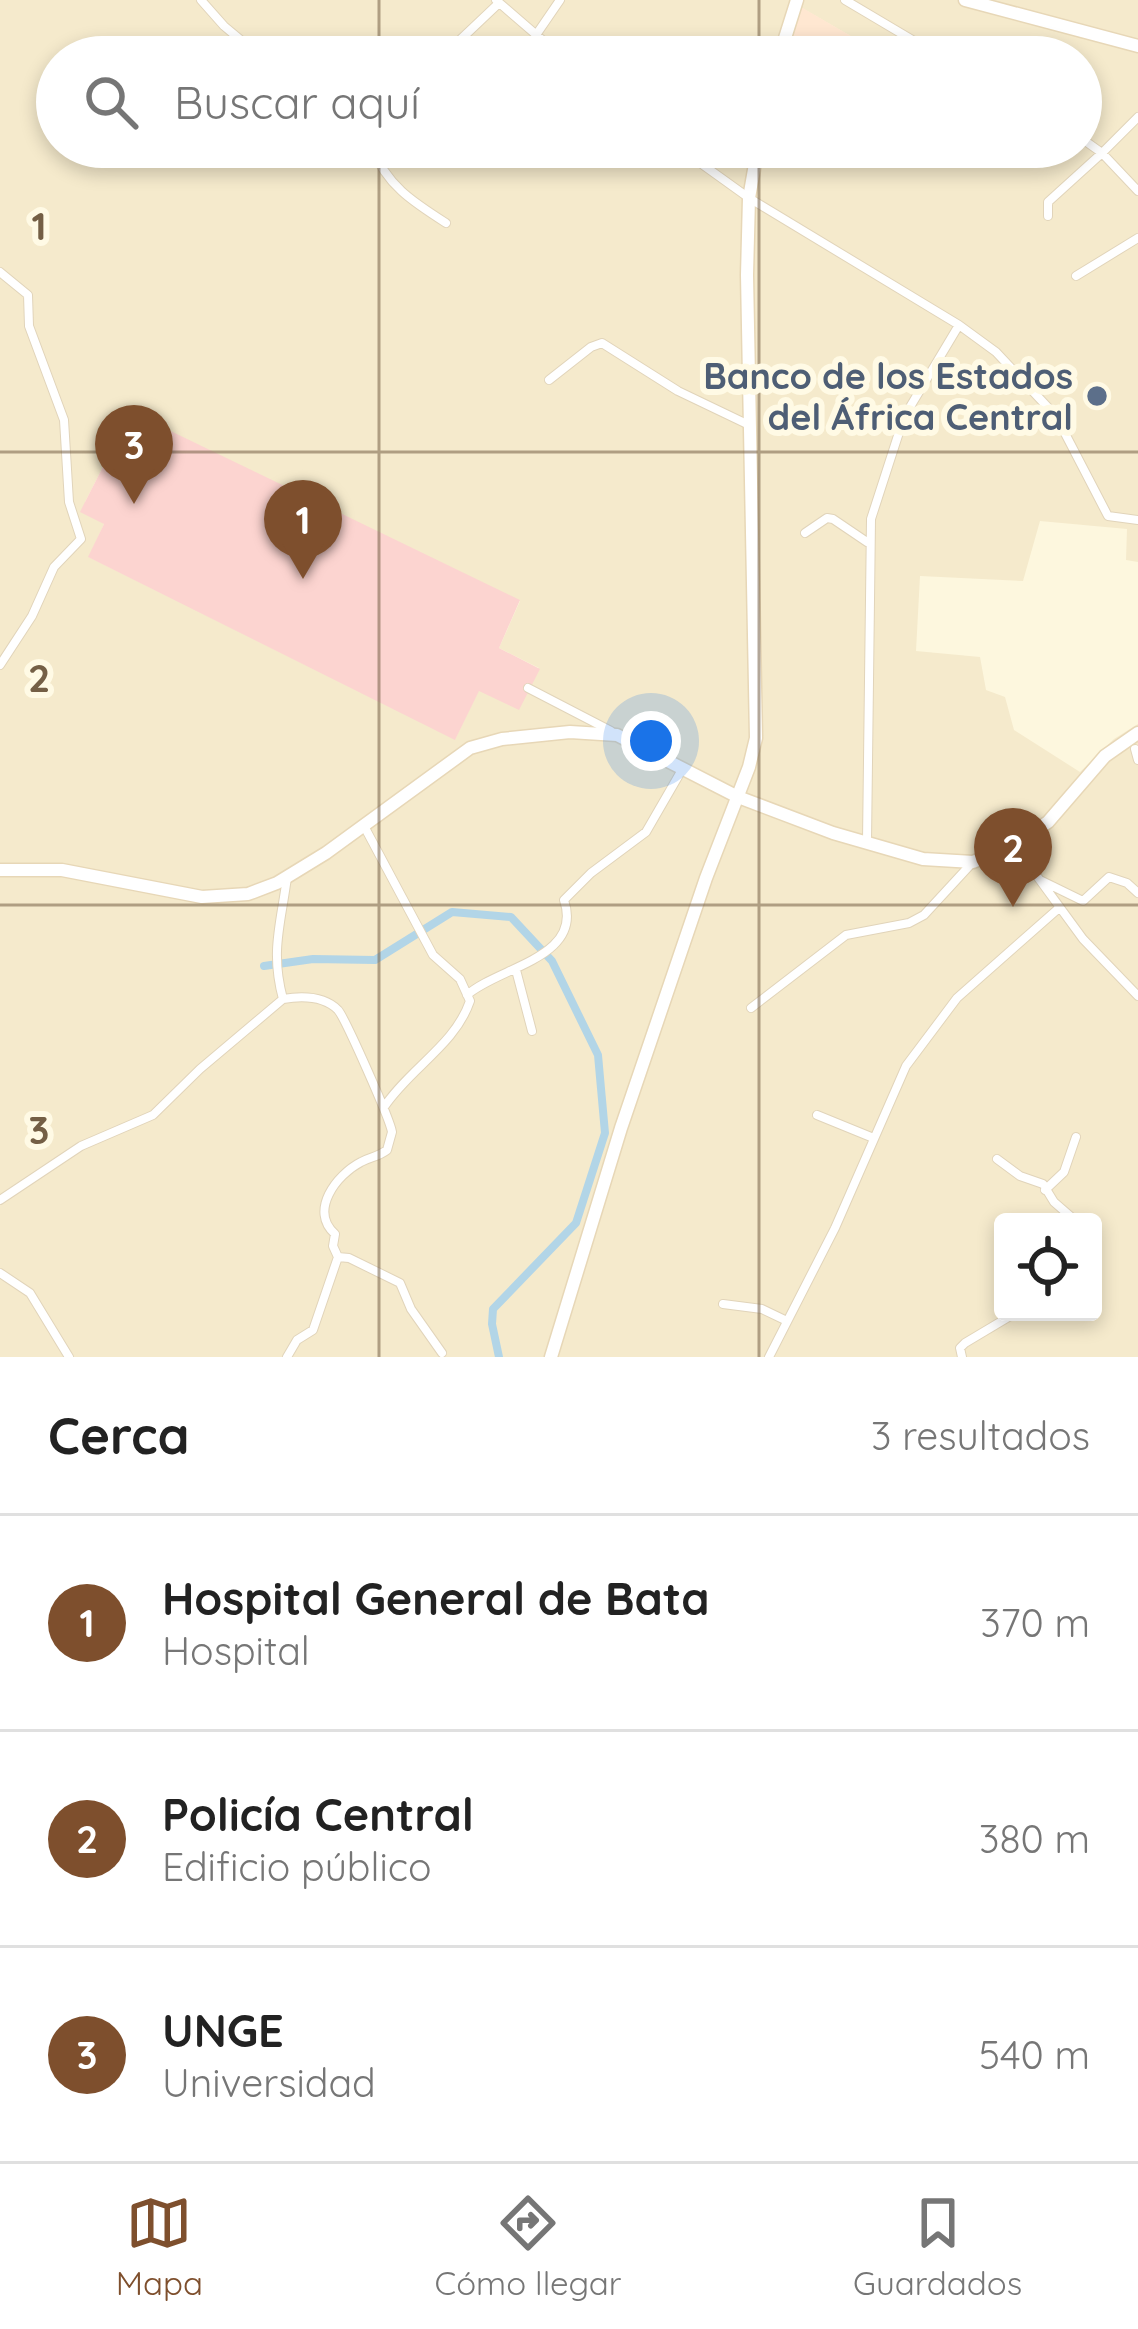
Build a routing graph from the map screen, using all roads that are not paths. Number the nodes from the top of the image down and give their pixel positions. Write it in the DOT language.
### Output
graph roads {
  1 [pos="200,0"];
  2 [pos="560,0"];
  3 [pos="797,0"];
  4 [pos="845,0"];
  5 [pos="965,0"];
  6 [pos="498,2"];
  7 [pos="536,35"];
  8 [pos="235,36"];
  9 [pos="463,36"];
  10 [pos="786,36"];
  11 [pos="906,36"];
  12 [pos="1100,36"];
  13 [pos="1102,36"];
  14 [pos="1138,46"];
  15 [pos="1138,117"];
  16 [pos="1102,152"];
  17 [pos="381,168"];
  18 [pos="707,168"];
  19 [pos="754,168"];
  20 [pos="1085,168"];
  21 [pos="1138,191"];
  22 [pos="749,198"];
  23 [pos="1048,216"];
  24 [pos="446,223"];
  25 [pos="1138,238"];
  26 [pos="0,272"];
  27 [pos="1076,276"];
  28 [pos="959,325"];
  29 [pos="549,380"];
  30 [pos="750,426"];
  31 [pos="1138,520"];
  32 [pos="805,533"];
  33 [pos="868,543"];
  34 [pos="0,665"];
  35 [pos="528,688"];
  36 [pos="617,735"];
  37 [pos="1135,747"];
  38 [pos="683,767"];
  39 [pos="738,797"];
  40 [pos="364,825"];
  41 [pos="867,842"];
  42 [pos="1014,845"];
  43 [pos="973,862"];
  44 [pos="0,870"];
  45 [pos="287,877"];
  46 [pos="1039,879"];
  47 [pos="1138,893"];
  48 [pos="1059,908"];
  49 [pos="516,970"];
  50 [pos="467,995"];
  51 [pos="1138,997"];
  52 [pos="284,999"];
  53 [pos="751,1008"];
  54 [pos="532,1031"];
  55 [pos="384,1108"];
  56 [pos="817,1115"];
  57 [pos="1076,1137"];
  58 [pos="872,1138"];
  59 [pos="997,1159"];
  60 [pos="1045,1190"];
  61 [pos="0,1200"];
  62 [pos="1068,1213"];
  63 [pos="338,1257"];
  64 [pos="0,1273"];
  65 [pos="723,1304"];
  66 [pos="1002,1321"];
  67 [pos="788,1322"];
  68 [pos="442,1353"];
  69 [pos="69,1357"];
  70 [pos="287,1357"];
  71 [pos="550,1357"];
  72 [pos="769,1357"];
  73 [pos="962,1357"];
  1 -- 8 [label="street"];
  2 -- 7 [label="street"];
  3 -- 10 [label="main road"];
  4 -- 11 [label="street"];
  5 -- 12 [label="main road"];
  6 -- 7 [label="street"];
  6 -- 9 [label="street"];
  13 -- 14 [label="main road"];
  15 -- 16 [label="street"];
  16 -- 21 [label="street"];
  17 -- 24 [label="street"];
  18 -- 22 [label="street"];
  19 -- 22 [label="main road"];
  20 -- 23 [label="street"];
  22 -- 28 [label="street"];
  22 -- 30 [label="main road"];
  25 -- 27 [label="street"];
  26 -- 34 [label="street"];
  28 -- 31 [label="street"];
  28 -- 33 [label="street"];
  29 -- 30 [label="street"];
  30 -- 39 [label="main road"];
  32 -- 33 [label="street"];
  33 -- 41 [label="street"];
  35 -- 36 [label="street"];
  36 -- 38 [label="main road"];
  36 -- 40 [label="main road"];
  37 -- 42 [label="main road"];
  38 -- 39 [label="main road"];
  38 -- 49 [label="street"];
  39 -- 41 [label="main road"];
  39 -- 71 [label="main road"];
  40 -- 45 [label="main road"];
  40 -- 50 [label="street"];
  41 -- 43 [label="main road"];
  42 -- 43 [label="main road"];
  42 -- 46 [label="street"];
  43 -- 53 [label="street"];
  44 -- 45 [label="main road"];
  45 -- 52 [label="street"];
  46 -- 47 [label="street"];
  46 -- 48 [label="street"];
  48 -- 51 [label="street"];
  48 -- 58 [label="street"];
  49 -- 50 [label="street"];
  49 -- 54 [label="street"];
  50 -- 55 [label="street"];
  52 -- 55 [label="street"];
  52 -- 61 [label="street"];
  55 -- 63 [label="street"];
  56 -- 58 [label="street"];
  57 -- 60 [label="street"];
  58 -- 67 [label="street"];
  59 -- 60 [label="street"];
  60 -- 62 [label="street"];
  63 -- 68 [label="street"];
  63 -- 70 [label="street"];
  64 -- 69 [label="street"];
  65 -- 67 [label="street"];
  66 -- 73 [label="street"];
  67 -- 72 [label="street"];
}
